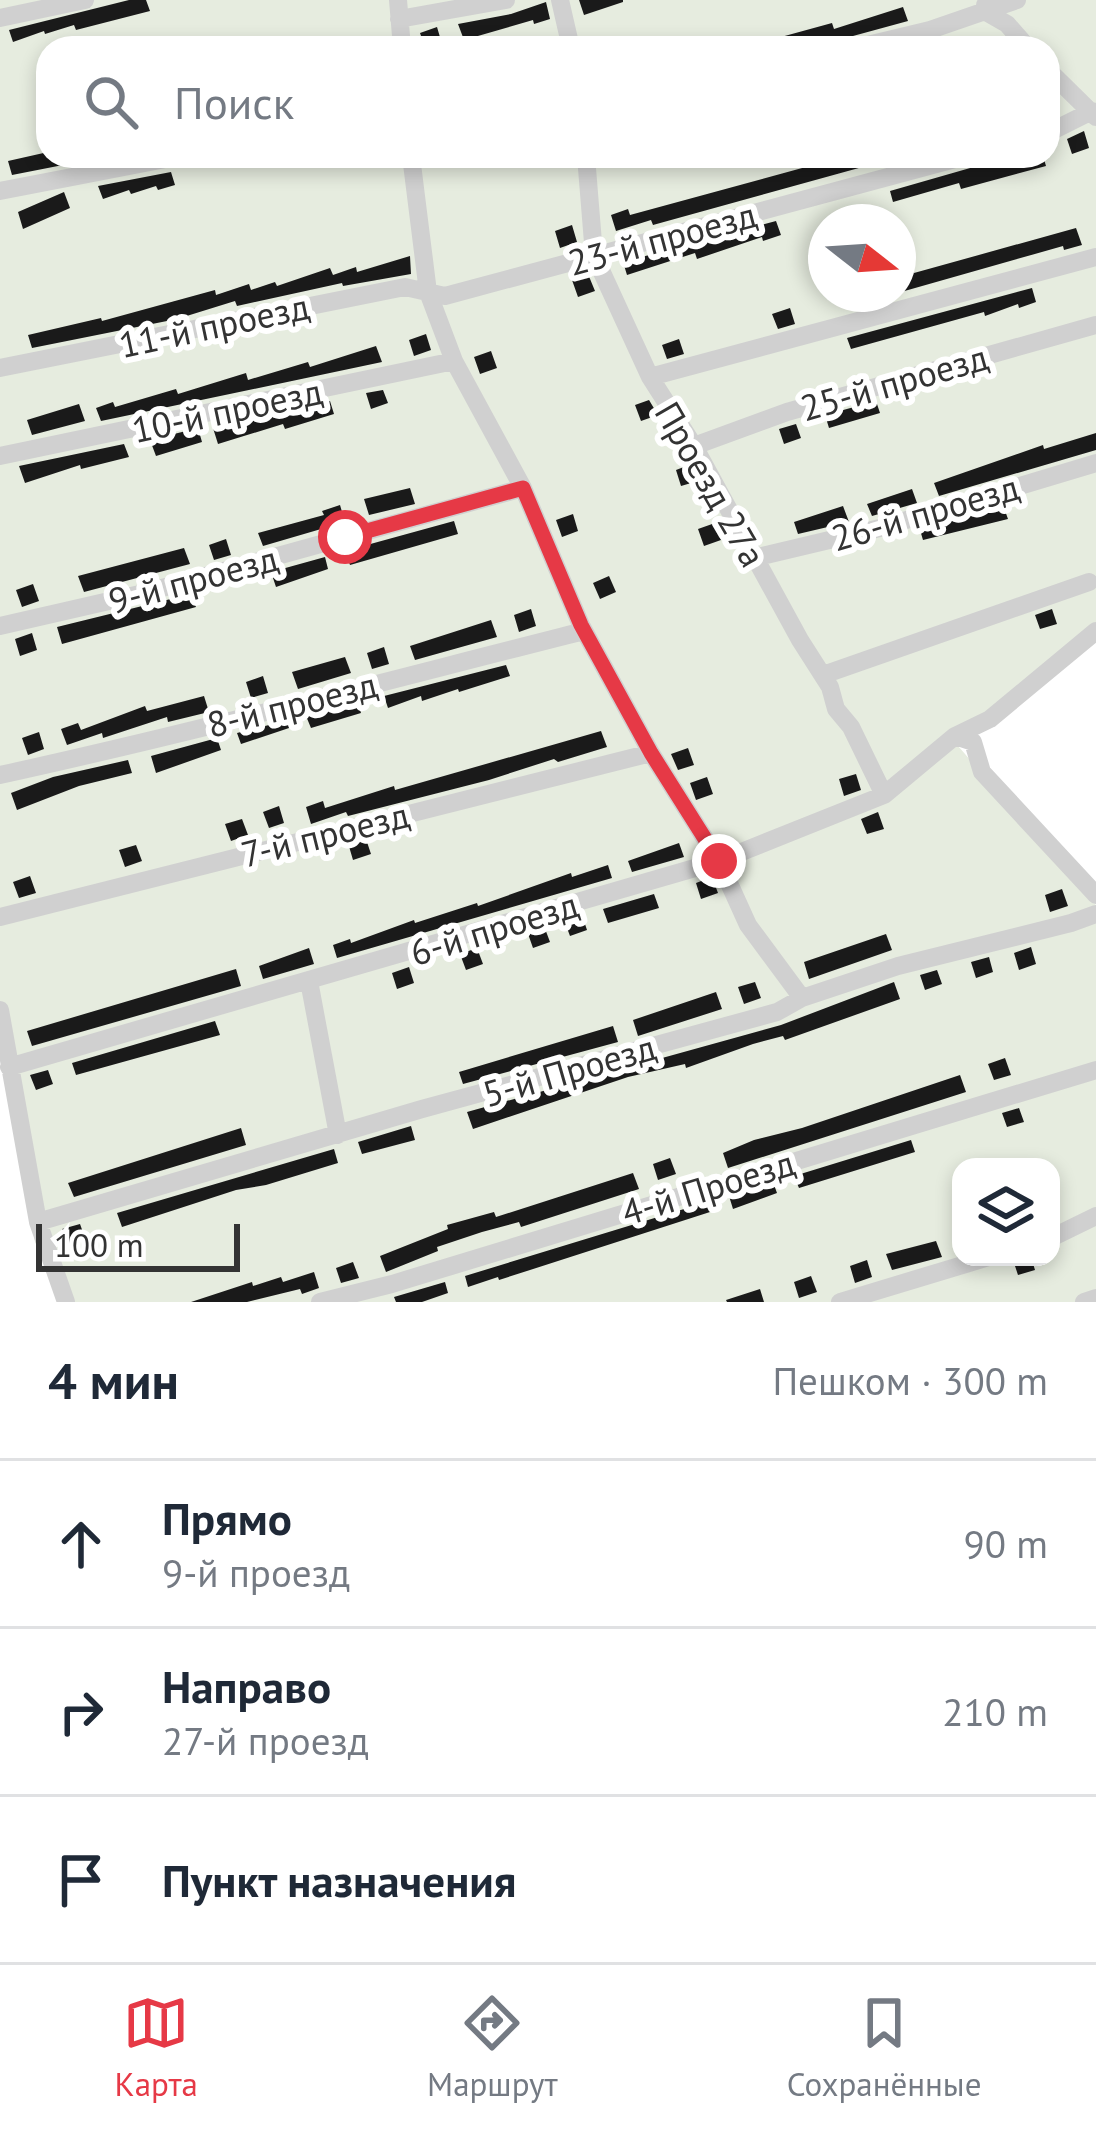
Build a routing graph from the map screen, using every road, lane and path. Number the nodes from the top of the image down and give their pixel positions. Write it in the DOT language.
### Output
graph roads {
  1 [pos="85,0"];
  2 [pos="506,0"];
  3 [pos="560,0"];
  4 [pos="1017,0"];
  5 [pos="985,6"];
  6 [pos="399,9"];
  7 [pos="0,18"];
  8 [pos="568,36"];
  9 [pos="892,36"];
  10 [pos="1018,36"];
  11 [pos="1060,81"];
  12 [pos="1094,114"];
  13 [pos="1060,128"];
  14 [pos="119,168"];
  15 [pos="413,168"];
  16 [pos="587,168"];
  17 [pos="921,168"];
  18 [pos="0,191"];
  19 [pos="594,255"];
  20 [pos="1096,257"];
  21 [pos="428,292"];
  22 [pos="1096,325"];
  23 [pos="454,361"];
  24 [pos="0,368"];
  25 [pos="650,377"];
  26 [pos="694,446"];
  27 [pos="0,456"];
  28 [pos="1096,463"];
  29 [pos="523,488"];
  30 [pos="754,558"];
  31 [pos="1089,582"];
  32 [pos="0,626"];
  33 [pos="584,631"];
  34 [pos="1096,631"];
  35 [pos="823,675"];
  36 [pos="970,734"];
  37 [pos="651,753"];
  38 [pos="0,775"];
  39 [pos="884,795"];
  40 [pos="719,861"];
  41 [pos="1096,895"];
  42 [pos="1096,914"];
  43 [pos="0,917"];
  44 [pos="309,981"];
  45 [pos="802,998"];
  46 [pos="0,1010"];
  47 [pos="9,1066"];
  48 [pos="1096,1070"];
  49 [pos="338,1135"];
  50 [pos="1096,1216"];
  51 [pos="38,1222"];
  52 [pos="1060,1234"];
  53 [pos="959,1266"];
  54 [pos="1096,1298"];
  55 [pos="66,1302"];
  56 [pos="320,1302"];
  57 [pos="840,1302"];
  58 [pos="1084,1302"];
  1 -- 7 [label="street"];
  2 -- 6 [label="street"];
  3 -- 8 [label="street"];
  4 -- 5 [label="street"];
  5 -- 9 [label="street"];
  5 -- 10 [label="street"];
  11 -- 12 [label="street"];
  12 -- 13 [label="street"];
  14 -- 18 [label="street"];
  15 -- 21 [label="street"];
  16 -- 19 [label="street, Проезд 27а"];
  17 -- 19 [label="street, 23-й проезд"];
  19 -- 21 [label="street, 23-й проезд"];
  19 -- 25 [label="street, Проезд 27а"];
  20 -- 25 [label="street"];
  21 -- 23 [label="street"];
  21 -- 24 [label="street, 11-й проезд"];
  22 -- 26 [label="street, 25-й проезд"];
  23 -- 27 [label="street, 10-й проезд"];
  23 -- 29 [label="street"];
  25 -- 26 [label="street, Проезд 27а"];
  26 -- 30 [label="street, Проезд 27а"];
  28 -- 30 [label="street, 26-й проезд"];
  29 -- 32 [label="street, 9-й проезд"];
  29 -- 33 [label="street"];
  30 -- 35 [label="street, Проезд 27а"];
  31 -- 35 [label="street"];
  33 -- 37 [label="street"];
  33 -- 38 [label="street, 8-й проезд"];
  34 -- 36 [label="street, 6-й проезд"];
  35 -- 39 [label="street, Проезд 27а"];
  36 -- 39 [label="street, 6-й проезд"];
  36 -- 41 [label="street"];
  37 -- 40 [label="street"];
  37 -- 43 [label="street, 7-й проезд"];
  39 -- 40 [label="street, 6-й проезд"];
  40 -- 44 [label="street, 6-й проезд"];
  40 -- 45 [label="street"];
  42 -- 45 [label="street, 5-й Проезд"];
  44 -- 47 [label="street, 6-й проезд"];
  44 -- 49 [label="street"];
  45 -- 49 [label="street, 5-й Проезд"];
  46 -- 47 [label="street"];
  47 -- 51 [label="street"];
  48 -- 56 [label="street, 4-й Проезд"];
  49 -- 51 [label="street, 5-й Проезд"];
  50 -- 52 [label="street"];
  51 -- 55 [label="street"];
  53 -- 57 [label="street"];
  54 -- 58 [label="street"];
}
